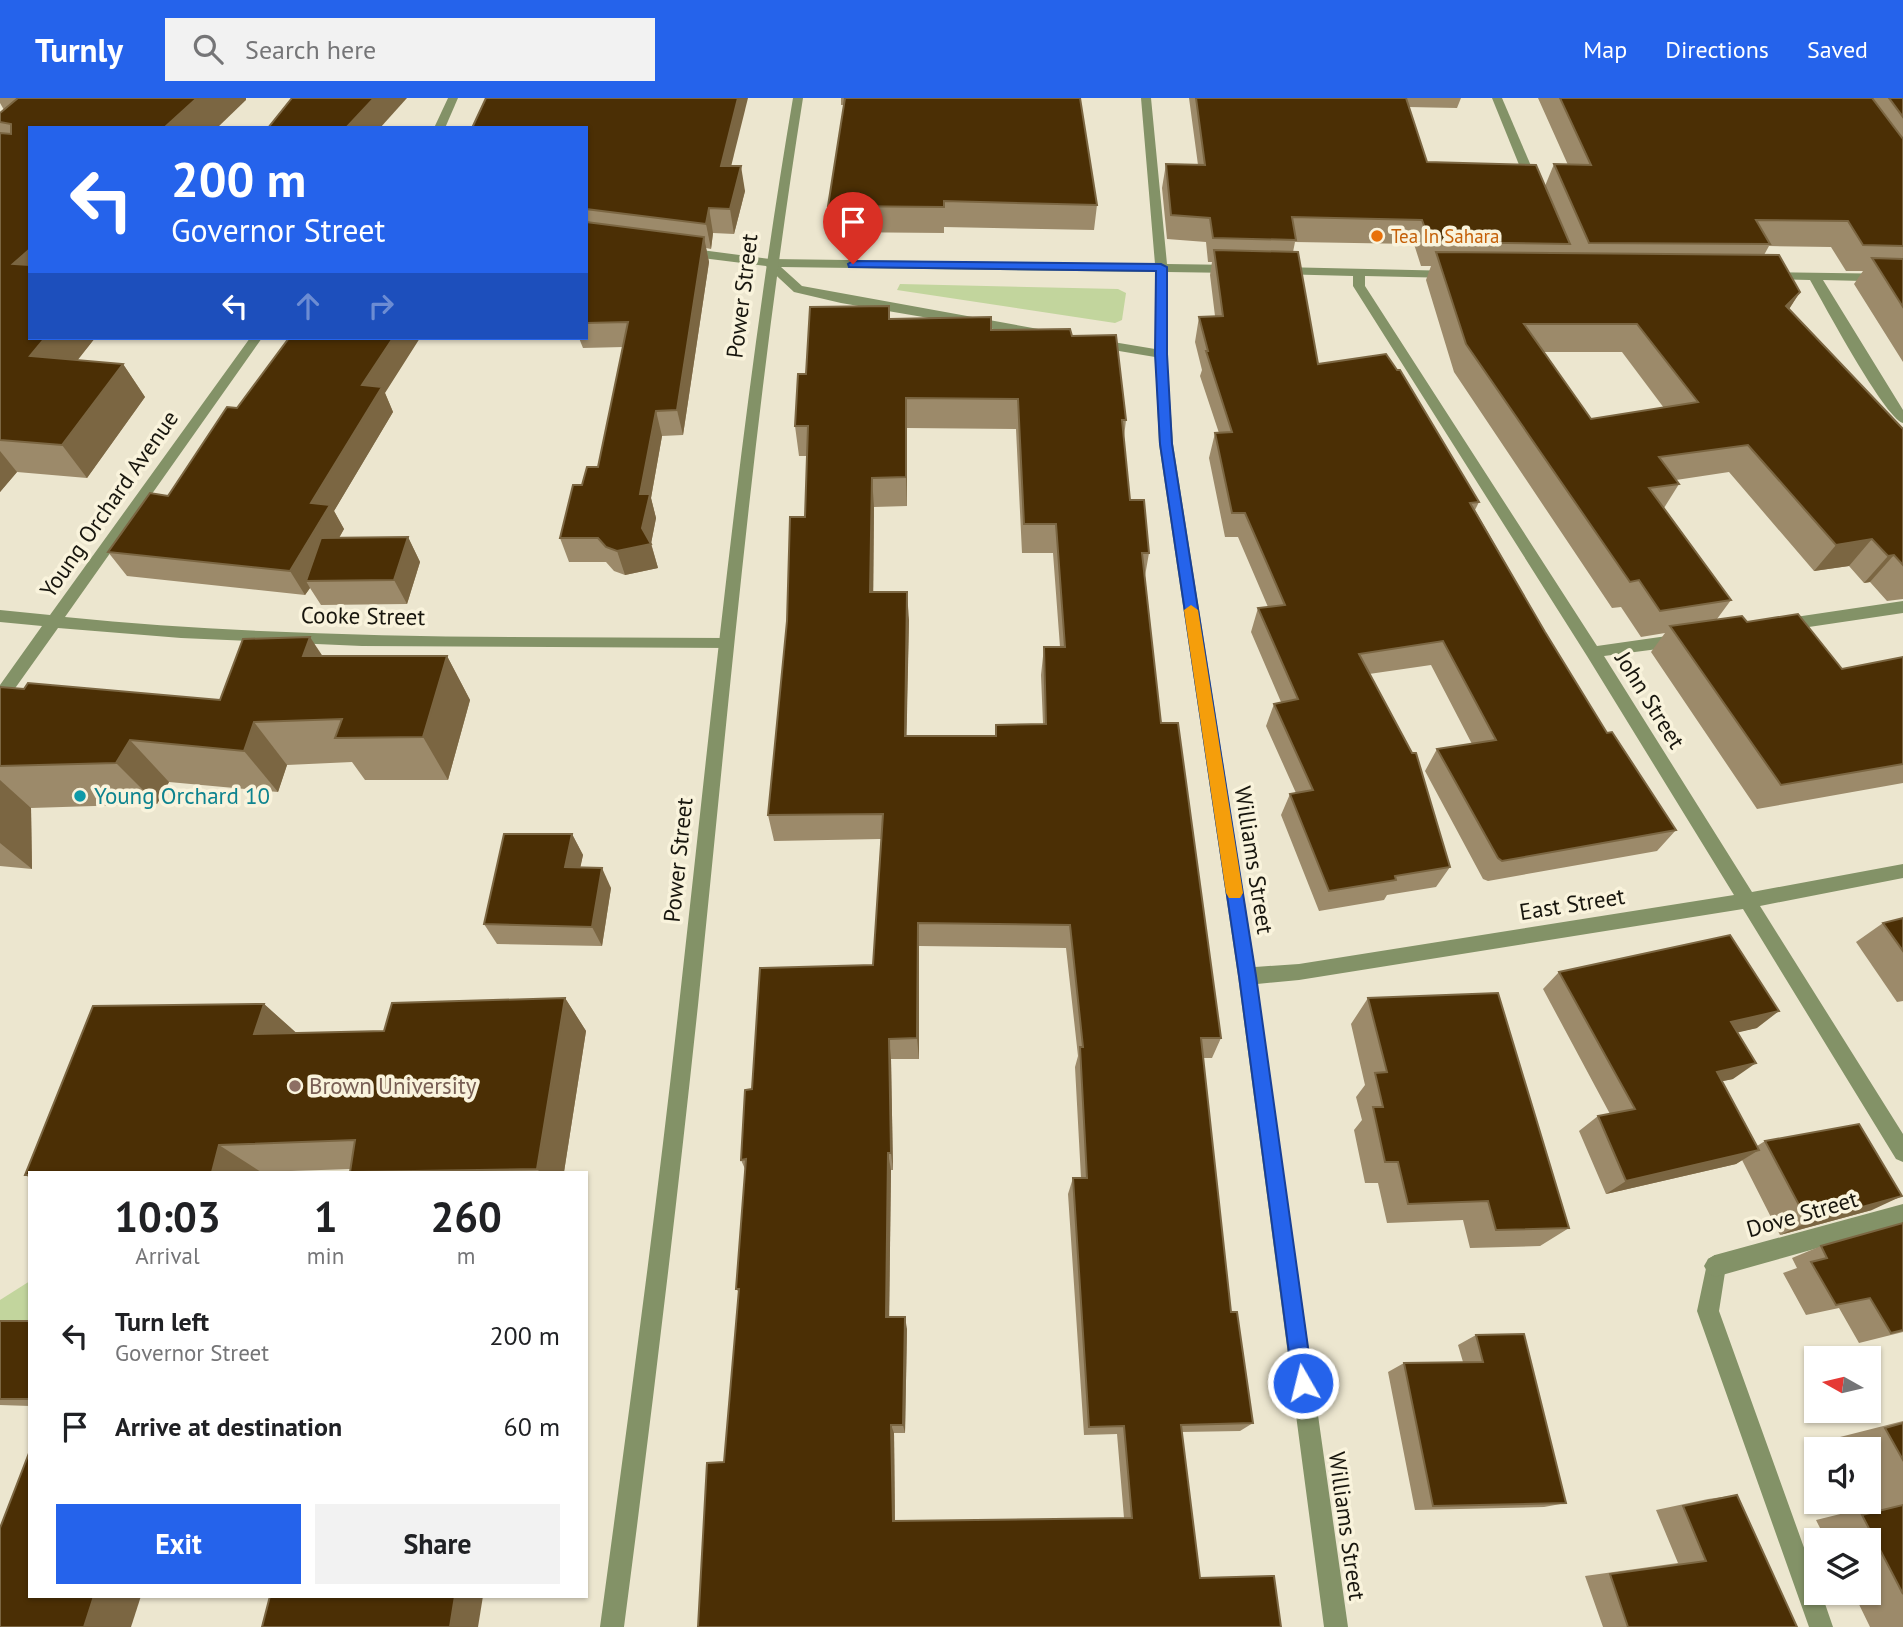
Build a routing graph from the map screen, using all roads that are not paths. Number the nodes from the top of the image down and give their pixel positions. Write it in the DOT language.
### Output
graph roads {
  1 [pos="453,98"];
  2 [pos="798,98"];
  3 [pos="1146,98"];
  4 [pos="1497,98"];
  5 [pos="440,126"];
  6 [pos="1536,194"];
  7 [pos="667,250"];
  8 [pos="770,263"];
  9 [pos="1161,267"];
  10 [pos="1249,270"];
  11 [pos="1263,270"];
  12 [pos="1359,273"];
  13 [pos="1465,274"];
  14 [pos="1748,276"];
  15 [pos="1814,276"];
  16 [pos="1903,278"];
  17 [pos="1057,336"];
  18 [pos="255,340"];
  19 [pos="1081,340"];
  20 [pos="1161,354"];
  21 [pos="1903,419"];
  22 [pos="1903,607"];
  23 [pos="0,616"];
  24 [pos="53,623"];
  25 [pos="1761,628"];
  26 [pos="1694,638"];
  27 [pos="725,643"];
  28 [pos="1593,652"];
  29 [pos="0,697"];
  30 [pos="1903,870"];
  31 [pos="1748,900"];
  32 [pos="1247,976"];
  33 [pos="1903,1152"];
  34 [pos="1903,1214"];
  35 [pos="612,1627"];
  36 [pos="1336,1627"];
  37 [pos="1821,1627"];
  1 -- 5 [label="street"];
  2 -- 8 [label="street, Power Street"];
  3 -- 9 [label="street, Williams Street"];
  4 -- 6 [label="street"];
  7 -- 8 [label="street"];
  8 -- 9 [label="street"];
  8 -- 17 [label="street"];
  8 -- 27 [label="street, Power Street"];
  9 -- 10 [label="street"];
  9 -- 20 [label="street, Williams Street"];
  11 -- 12 [label="street"];
  12 -- 13 [label="street"];
  12 -- 28 [label="street, John Street"];
  14 -- 15 [label="street"];
  15 -- 16 [label="street"];
  15 -- 21 [label="street"];
  18 -- 24 [label="street, Young Orchard Avenue"];
  19 -- 20 [label="street"];
  20 -- 32 [label="street, Williams Street"];
  22 -- 25 [label="street"];
  23 -- 24 [label="street, Cooke Street"];
  24 -- 27 [label="street, Cooke Street"];
  24 -- 29 [label="street, Young Orchard Avenue"];
  26 -- 28 [label="street"];
  27 -- 35 [label="street, Power Street"];
  28 -- 31 [label="street, John Street"];
  30 -- 31 [label="street, East Street"];
  31 -- 32 [label="street, East Street"];
  31 -- 33 [label="street, John Street"];
  32 -- 36 [label="street, Williams Street"];
  34 -- 37 [label="street, Dove Street"];
}
